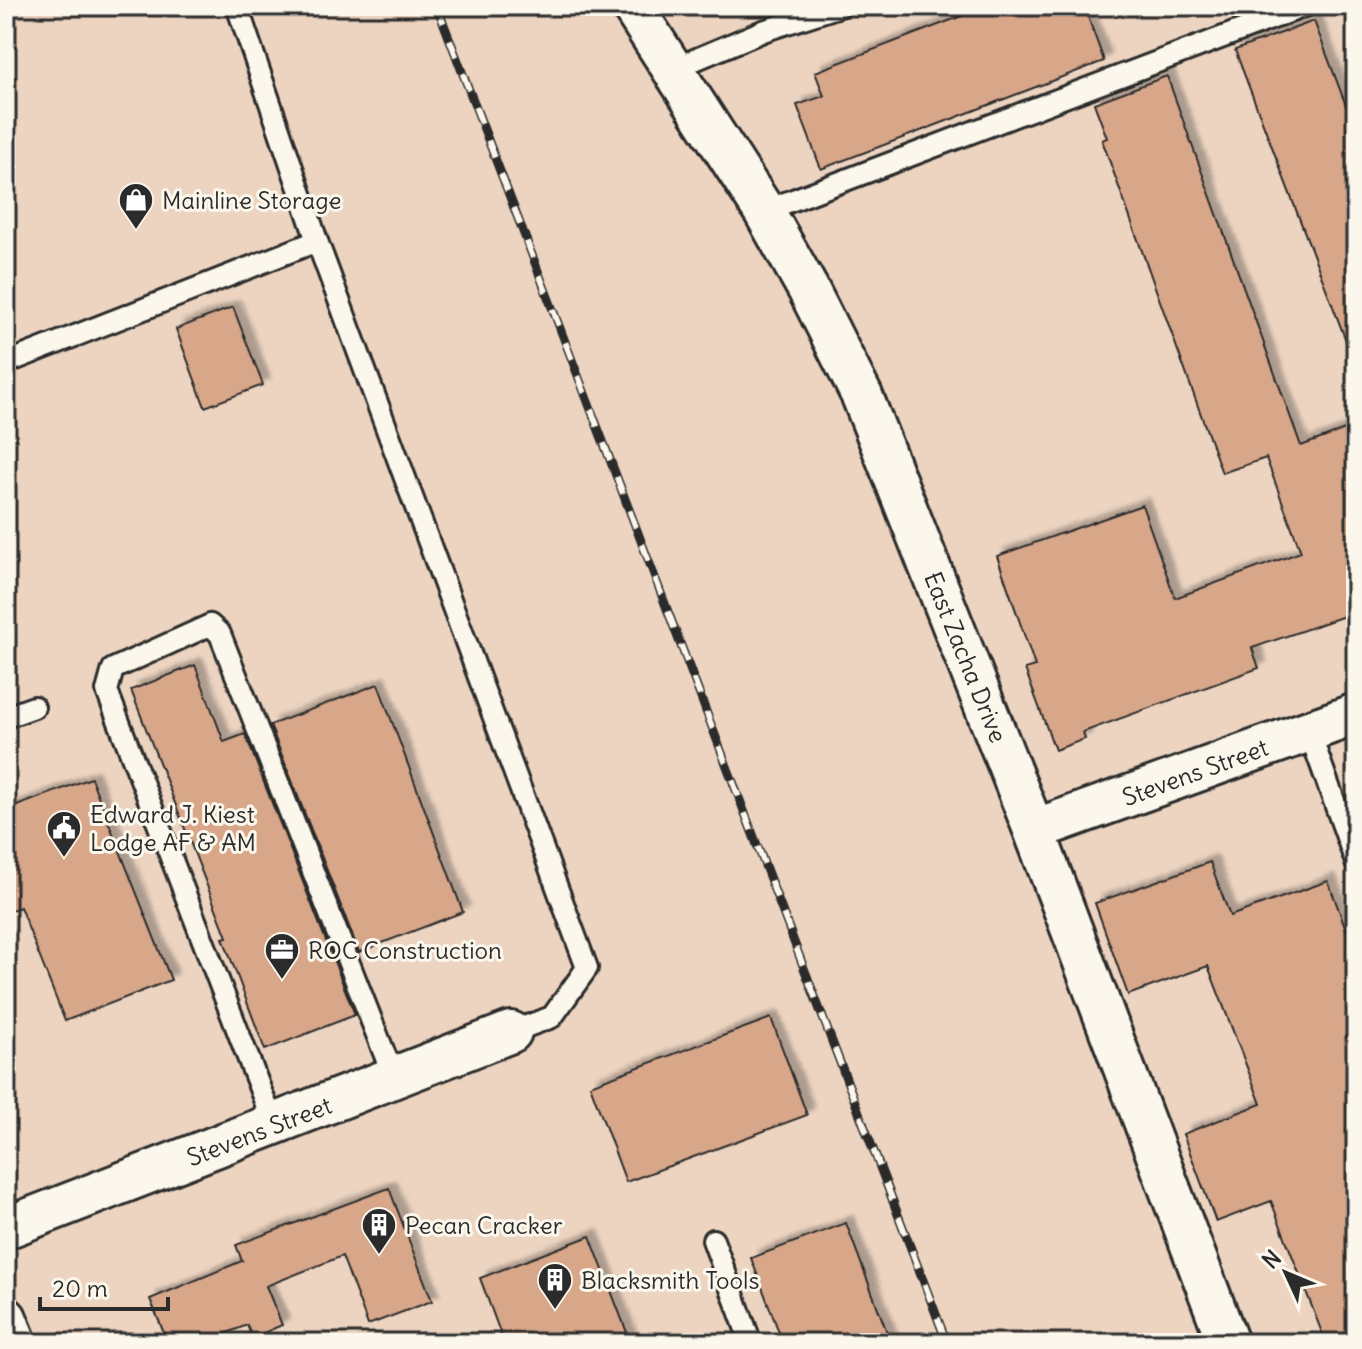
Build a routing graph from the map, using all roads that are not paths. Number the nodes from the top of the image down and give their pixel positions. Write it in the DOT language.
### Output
graph roads {
  1 [pos="237,6"];
  2 [pos="632,6"];
  3 [pos="840,6"];
  4 [pos="1305,6"];
  5 [pos="806,11"];
  6 [pos="673,69"];
  7 [pos="764,211"];
  8 [pos="317,241"];
  9 [pos="6,363"];
  10 [pos="34,707"];
  11 [pos="1356,714"];
  12 [pos="6,717"];
  13 [pos="1309,731"];
  14 [pos="1034,830"];
  15 [pos="1356,862"];
  16 [pos="511,1032"];
  17 [pos="394,1078"];
  18 [pos="274,1125"];
  19 [pos="6,1228"];
  20 [pos="713,1240"];
  21 [pos="6,1318"];
  22 [pos="16,1343"];
  23 [pos="751,1343"];
  24 [pos="1228,1343"];
  1 -- 8 [label="lane"];
  2 -- 6 [label="street, East Zacha Drive"];
  3 -- 5 [label="lane"];
  4 -- 7 [label="lane"];
  5 -- 6 [label="lane"];
  6 -- 7 [label="street, East Zacha Drive"];
  7 -- 14 [label="street, East Zacha Drive"];
  8 -- 9 [label="lane"];
  8 -- 16 [label="lane"];
  10 -- 12 [label="lane"];
  11 -- 13 [label="street, Stevens Street"];
  13 -- 14 [label="street, Stevens Street"];
  13 -- 15 [label="lane"];
  14 -- 24 [label="street, East Zacha Drive"];
  16 -- 17 [label="street, Stevens Street"];
  17 -- 18 [label="street, Stevens Street"];
  17 -- 18 [label="lane"];
  18 -- 19 [label="street, Stevens Street"];
  20 -- 23 [label="lane"];
  21 -- 22 [label="street"];
}
